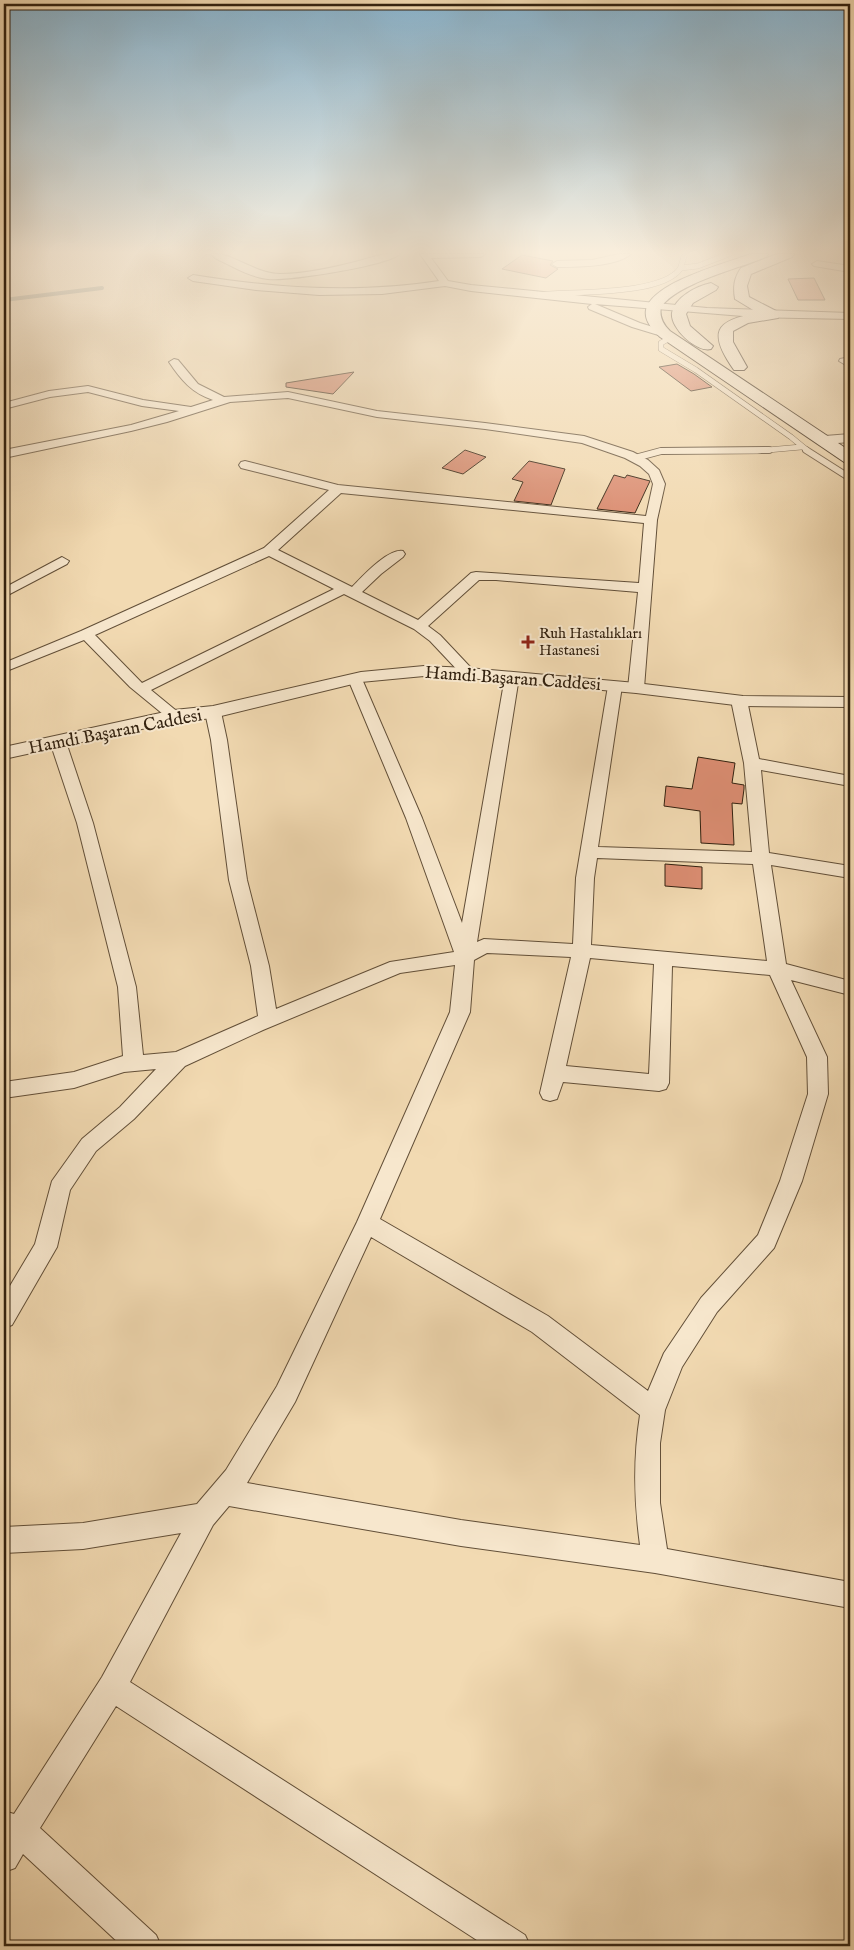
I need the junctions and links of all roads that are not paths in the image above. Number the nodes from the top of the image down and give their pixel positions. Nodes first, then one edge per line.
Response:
1 (661, 345) edge
2 (682, 345) edge
3 (707, 345) edge
4 (728, 345) edge
5 (174, 362) dead end
6 (739, 367) junction
7 (223, 400) junction
8 (4, 406) edge
9 (191, 410) junction
10 (849, 439) edge
11 (825, 440) junction
12 (802, 447) junction
13 (4, 454) edge
14 (635, 458) junction
15 (850, 458) edge
16 (244, 465) dead end
17 (850, 478) edge
18 (338, 490) junction
19 (651, 520) junction
20 (269, 552) junction
21 (398, 554) dead end
22 (62, 561) dead end
23 (644, 588) junction
24 (350, 590) junction
25 (4, 592) edge
26 (419, 626) junction
27 (86, 634) junction
28 (4, 668) edge
29 (468, 672) junction
30 (512, 677) junction
31 (355, 679) junction
32 (615, 686) junction
33 (636, 688) junction
34 (141, 689) junction
35 (740, 700) junction
36 (850, 702) edge
37 (213, 712) junction
38 (174, 716) junction
39 (58, 742) junction
40 (5, 752) edge
41 (752, 763) junction
42 (850, 781) edge
43 (589, 852) junction
44 (761, 858) junction
45 (850, 872) edge
46 (582, 951) junction
47 (465, 957) junction
48 (664, 959) junction
49 (777, 969) junction
50 (850, 988) edge
51 (268, 1020) junction
52 (178, 1060) junction
53 (134, 1064) junction
54 (555, 1073) junction
55 (4, 1090) edge
56 (550, 1093) dead end
57 (367, 1223) junction
58 (4, 1317) edge
59 (654, 1410) junction
60 (224, 1492) junction
61 (204, 1516) junction
62 (4, 1540) edge
63 (655, 1560) junction
64 (850, 1595) edge
65 (112, 1687) junction
66 (12, 1828) edge
67 (4, 1857) edge
68 (145, 1946) edge
69 (514, 1946) edge

1 - 12 lane
2 - 11 main road
3 - 6 main road
4 - 6 main road
5 - 7 street
6 - 10 main road
7 - 9 street
7 - 14 street
8 - 9 street
9 - 13 street
10 - 11 street
11 - 15 main road
12 - 14 lane
12 - 17 lane
14 - 19 street
16 - 18 street
18 - 19 street
18 - 20 street
19 - 23 street
20 - 24 street
20 - 27 street
21 - 24 street
22 - 25 street
23 - 26 street
23 - 33 street
24 - 26 street
24 - 34 street
26 - 29 street
27 - 28 street
27 - 34 street
29 - 30 street, Hamdi Başaran Caddesi
29 - 31 street, Hamdi Başaran Caddesi
30 - 32 street, Hamdi Başaran Caddesi
30 - 47 street
31 - 37 street, Hamdi Başaran Caddesi
31 - 47 street
32 - 33 street, Hamdi Başaran Caddesi
32 - 43 street
33 - 35 street, Hamdi Başaran Caddesi
34 - 38 street
35 - 36 street, Hamdi Başaran Caddesi
35 - 41 street
37 - 38 street, Hamdi Başaran Caddesi
37 - 51 street
38 - 39 street, Hamdi Başaran Caddesi
39 - 40 street, Hamdi Başaran Caddesi
39 - 53 street
41 - 42 street
41 - 44 street
43 - 44 street
43 - 46 street
44 - 45 street
44 - 49 street
46 - 47 street
46 - 48 street
46 - 54 street
47 - 51 street
47 - 57 street
48 - 49 street
48 - 54 street
49 - 50 street
49 - 59 street
51 - 52 street
52 - 53 street
52 - 58 street
53 - 55 street
54 - 56 street
57 - 59 street
57 - 60 street
59 - 63 street
60 - 61 street
60 - 63 street
61 - 62 street
61 - 65 street
63 - 64 street
65 - 66 street
65 - 69 street
66 - 67 street
66 - 68 street

